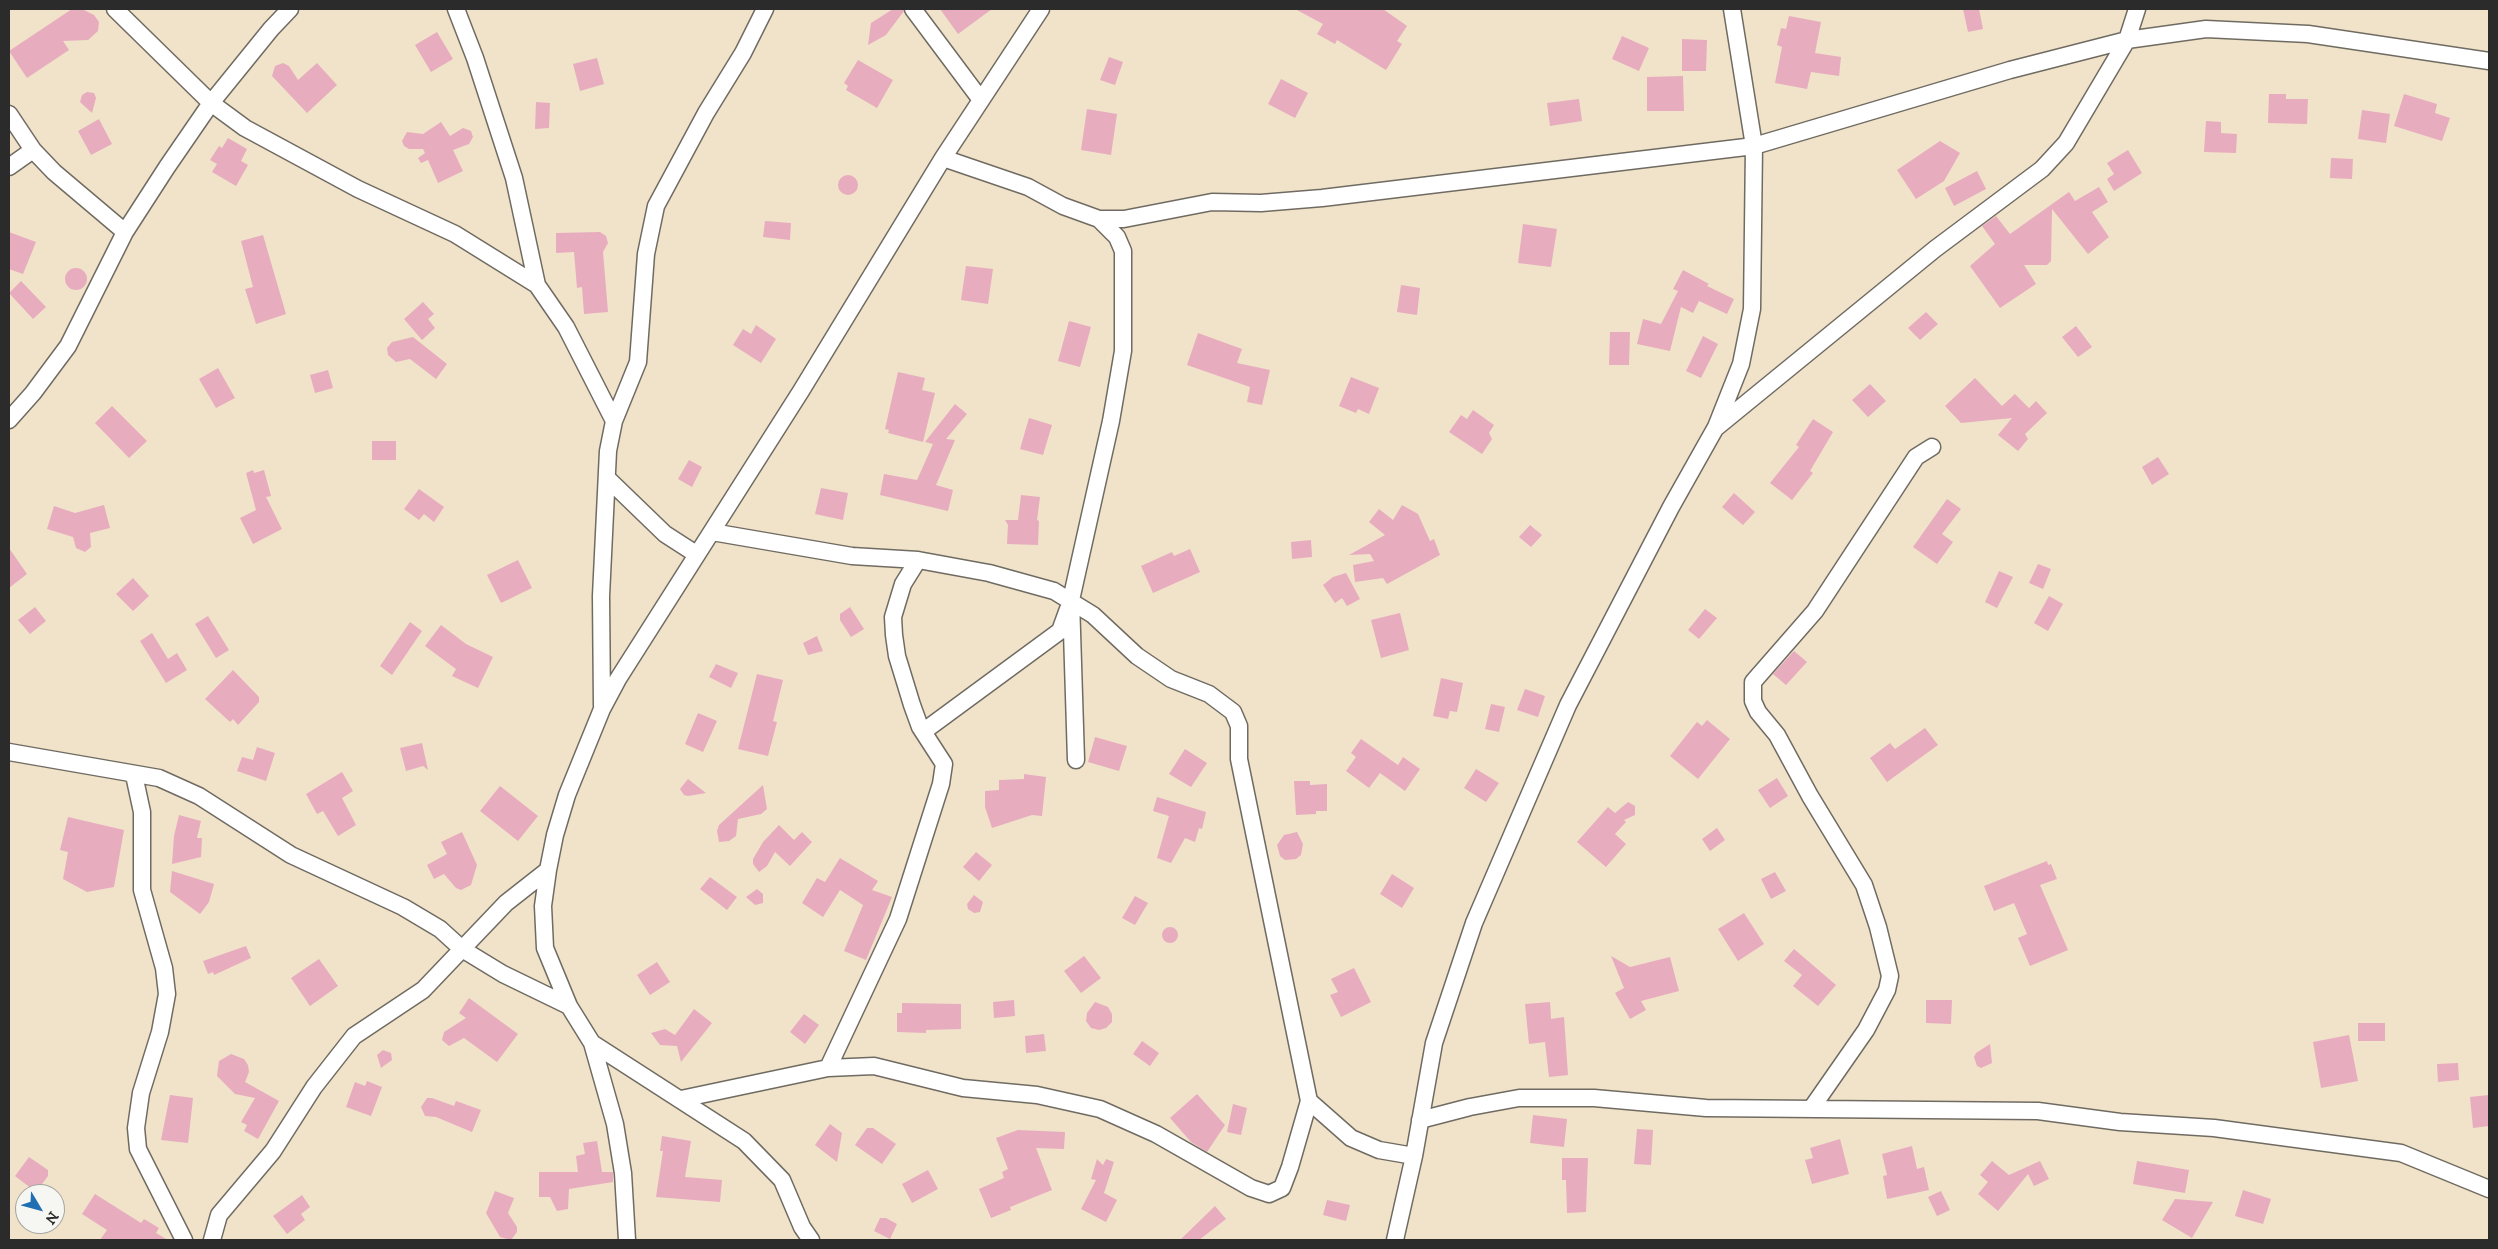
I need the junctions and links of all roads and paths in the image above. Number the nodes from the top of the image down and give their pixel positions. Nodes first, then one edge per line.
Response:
1 (115, 9) edge
2 (290, 9) edge
3 (456, 9) edge
4 (765, 9) edge
5 (914, 9) edge
6 (1040, 9) edge
7 (1732, 9) edge
8 (2138, 9) edge
9 (2127, 40) junction
10 (2489, 61) edge
11 (981, 100) junction
12 (211, 103) junction
13 (9, 114) edge
14 (1754, 146) junction
15 (32, 150) junction
16 (943, 158) junction
17 (9, 167) edge
18 (1100, 219) junction
19 (125, 232) junction
20 (537, 285) junction
21 (9, 420) edge
22 (614, 421) junction
23 (1716, 427) junction
24 (1932, 447) dead end
25 (607, 478) junction
26 (712, 532) junction
27 (696, 554) junction
28 (918, 560) junction
29 (1071, 600) junction
30 (602, 709) junction
31 (924, 731) junction
32 (9, 752) edge
33 (1076, 760) dead end
34 (134, 775) junction
35 (548, 870) junction
36 (462, 949) junction
37 (570, 1006) junction
38 (592, 1043) junction
39 (828, 1068) junction
40 (681, 1099) junction
41 (1308, 1101) junction
42 (1811, 1109) junction
43 (1420, 1120) junction
44 (1414, 1156) junction
45 (2489, 1189) edge
46 (184, 1240) edge
47 (212, 1240) edge
48 (627, 1240) edge
49 (811, 1240) edge
50 (1395, 1240) edge

1 - 12 street
2 - 12 street
3 - 20 street
4 - 22 street
5 - 11 street
6 - 11 street
7 - 14 street
8 - 9 street
9 - 10 street
9 - 14 street
9 - 23 street
11 - 16 street
12 - 19 street
12 - 20 street
13 - 15 street
14 - 18 street
14 - 23 street
15 - 17 street
15 - 19 street
16 - 18 street
16 - 26 street
18 - 29 street
19 - 21 street
20 - 22 street
22 - 25 street
23 - 43 street
24 - 42 street
25 - 27 street
25 - 30 street
26 - 27 street
26 - 28 street
27 - 30 street
28 - 29 street
28 - 31 street
29 - 31 street
29 - 33 street
29 - 41 street
30 - 35 street
31 - 39 street
32 - 34 street
34 - 36 street
34 - 46 street
35 - 36 street
35 - 37 street
36 - 37 street
36 - 47 street
37 - 38 street
38 - 40 street
38 - 48 street
39 - 40 street
39 - 41 street
40 - 49 street
41 - 44 street
42 - 43 street
42 - 45 street
43 - 44 street
44 - 50 street

